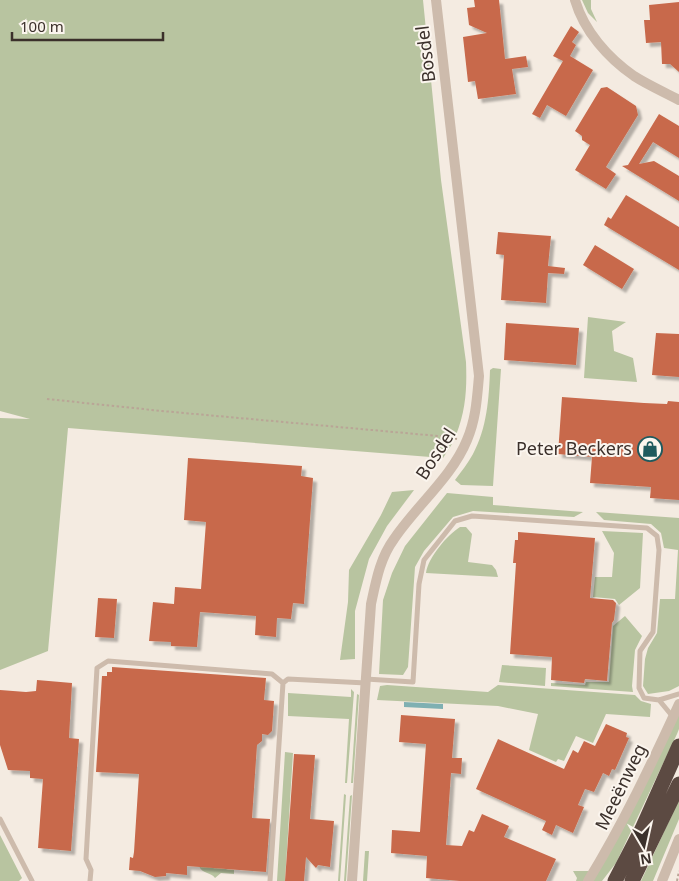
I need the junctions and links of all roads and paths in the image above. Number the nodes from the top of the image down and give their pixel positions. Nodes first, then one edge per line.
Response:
1 (436, 0) edge
2 (575, 0) edge
3 (679, 100) edge
4 (48, 399) dead end
5 (457, 440) dead end
6 (366, 681) junction
7 (283, 683) junction
8 (679, 694) edge
9 (660, 700) junction
10 (679, 704) edge
11 (673, 718) junction
12 (679, 746) edge
13 (679, 784) edge
14 (0, 819) edge
15 (679, 839) edge
16 (679, 870) edge
17 (32, 881) edge
18 (90, 881) edge
19 (270, 881) edge
20 (352, 881) edge
21 (588, 881) edge
22 (615, 881) edge
23 (632, 881) edge
24 (662, 881) edge
25 (677, 881) edge

1 - 6 street, Bosdel
2 - 3 street
4 - 5 path
6 - 7 lane
6 - 9 lane
6 - 20 street, Bosdel
7 - 18 lane
7 - 19 lane
8 - 9 lane
9 - 11 lane
10 - 11 street, Meeënweg
11 - 21 street, Meeënweg
12 - 22 highway
13 - 23 highway
14 - 17 lane
15 - 24 street
16 - 25 path

